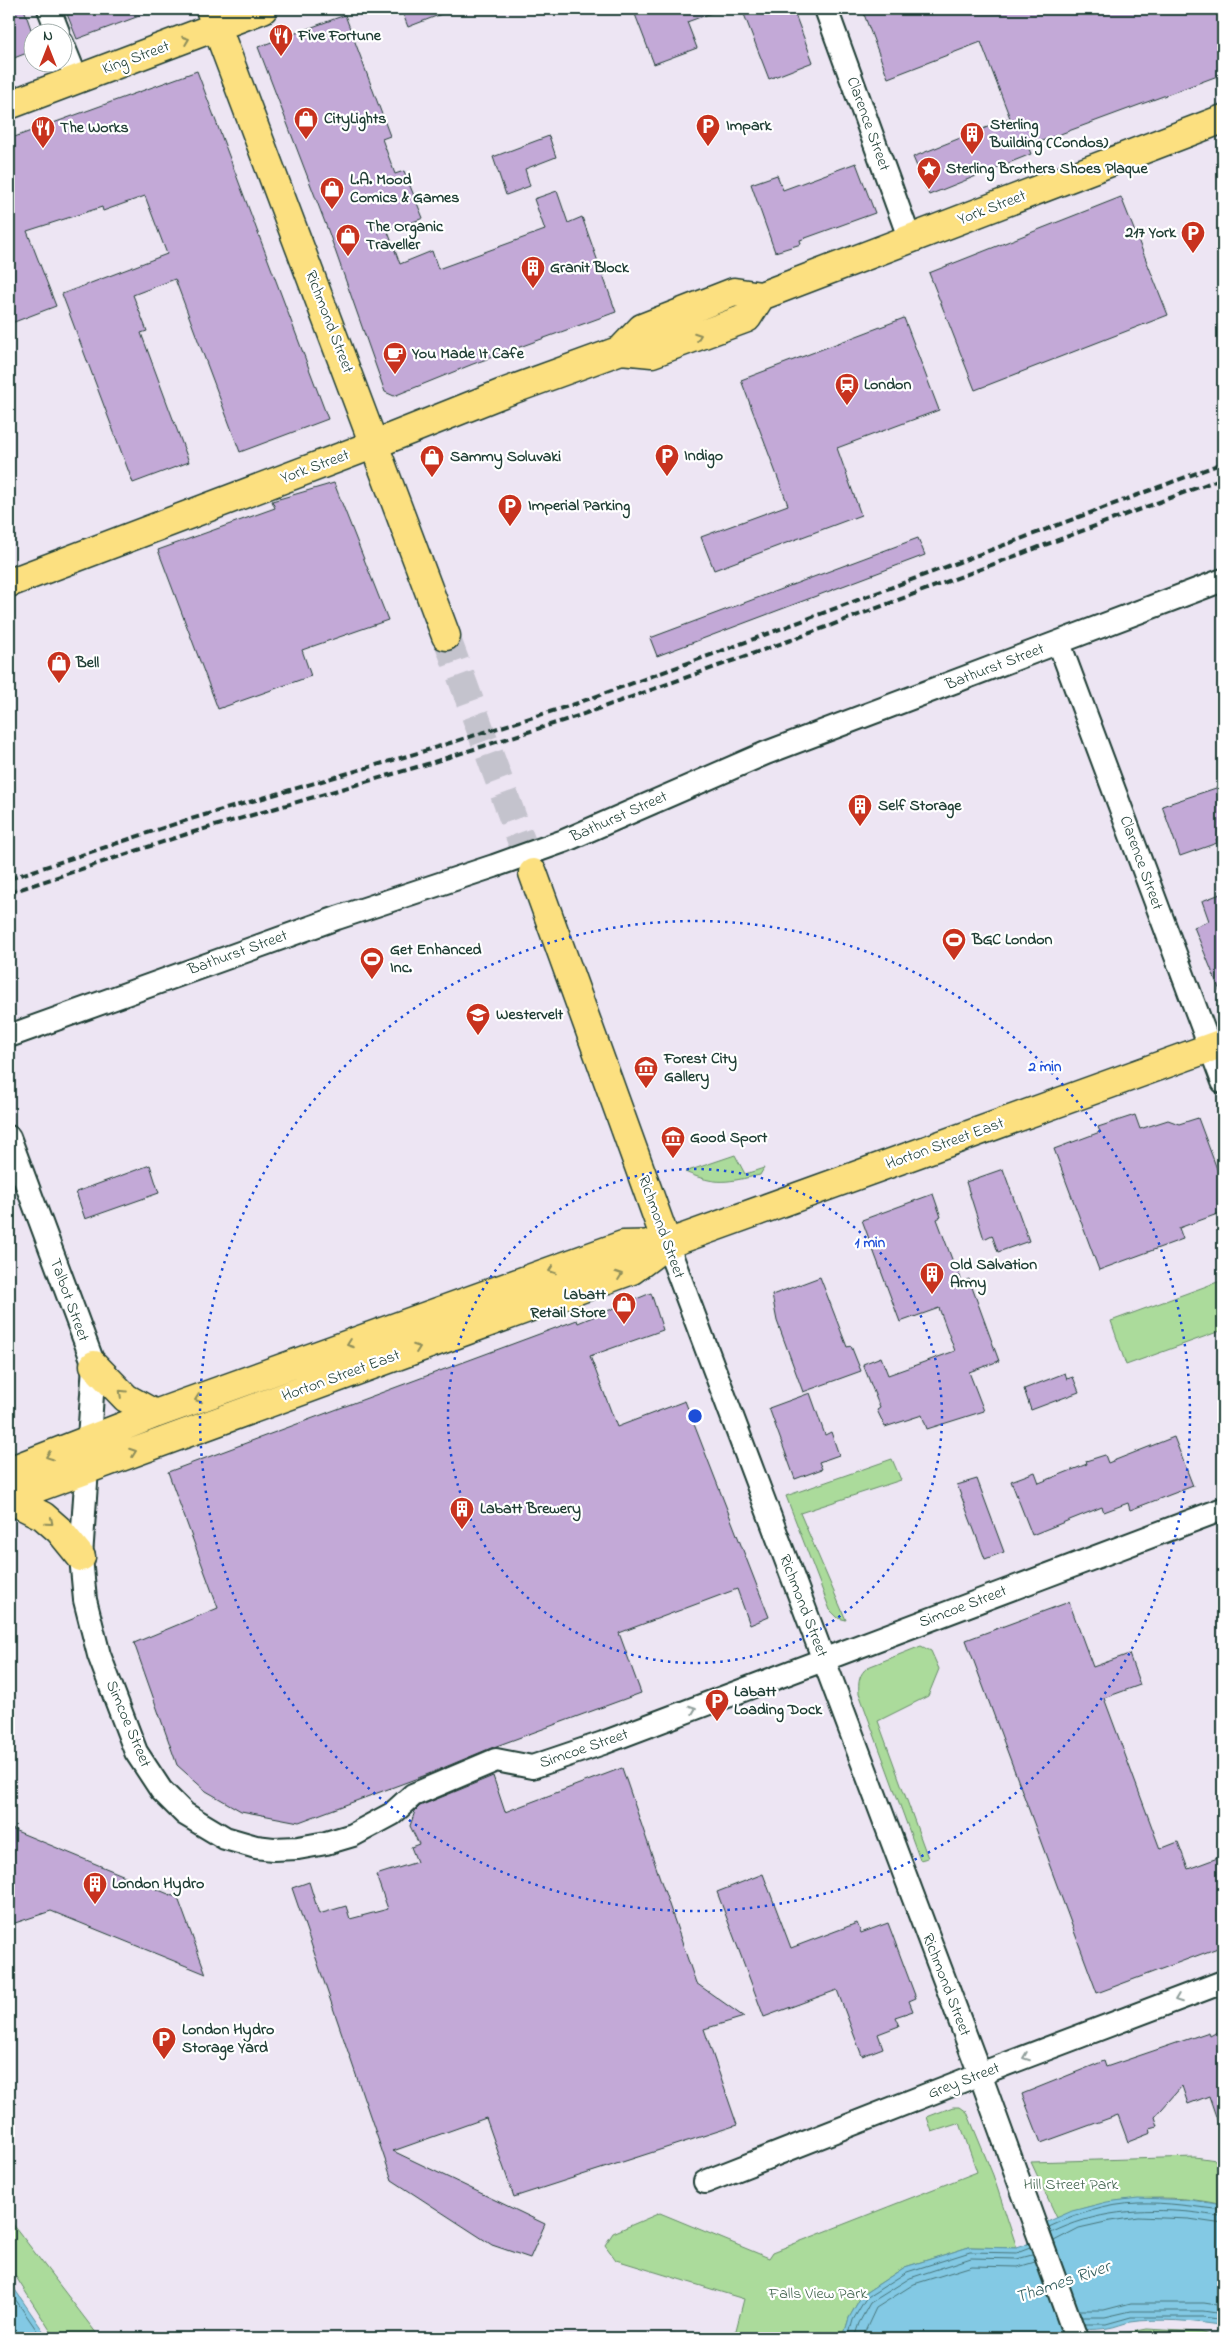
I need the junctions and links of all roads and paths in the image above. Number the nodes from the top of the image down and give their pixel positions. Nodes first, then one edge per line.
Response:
1 (49, 9) edge
2 (263, 9) edge
3 (826, 9) edge
4 (214, 18) edge
5 (54, 22) edge
6 (72, 68) edge
7 (77, 80) junction
8 (9, 105) edge
9 (1223, 119) edge
10 (910, 240) junction
11 (375, 444) junction
12 (1223, 580) edge
13 (9, 583) edge
14 (446, 636) tunnel mouth
15 (1059, 643) junction
16 (533, 873) tunnel mouth
17 (9, 1036) edge
18 (1217, 1046) edge
19 (1223, 1082) edge
20 (9, 1137) edge
21 (667, 1244) junction
22 (94, 1365) junction
23 (155, 1414) junction
24 (89, 1440) junction
25 (88, 1469) junction
26 (9, 1471) edge
27 (9, 1499) edge
28 (1223, 1509) edge
29 (81, 1557) junction
30 (823, 1659) junction
31 (1223, 1982) edge
32 (980, 2074) junction
33 (705, 2182) dead end
34 (1076, 2338) edge

1 - 5 street
2 - 4 main road, King Street
3 - 10 street, Clarence Street
7 -> 4 main road, King Street
4 - 11 main road, Richmond Street
6 - 7 street
7 - 8 main road, King Street
9 - 10 main road, York Street
10 - 11 main road, York Street
11 - 13 main road, York Street
11 - 14 main road, Richmond Street
12 - 15 street, Bathurst Street
15 - 17 street, Bathurst Street
15 - 18 street, Clarence Street
16 - 21 main road, Richmond Street
18 - 19 street, Clarence Street
18 - 21 main road, Horton Street East
20 - 22 street, Talbot Street
21 -> 23 main road, Horton Street East
25 -> 21 main road, Horton Street East
21 - 30 street, Richmond Street
23 -> 22 main road
22 - 24 street, Talbot Street
23 - 24 main road, Horton Street East
24 - 25 street, Talbot Street
24 -> 26 main road, Horton Street East
25 - 27 main road, Horton Street East
25 - 29 street, Simcoe Street
27 -> 29 main road
28 - 30 street, Simcoe Street
29 -> 30 street, Simcoe Street
30 - 32 street, Richmond Street
31 -> 32 street, Grey Street
32 - 33 street, Grey Street
32 - 34 street, Richmond Street

